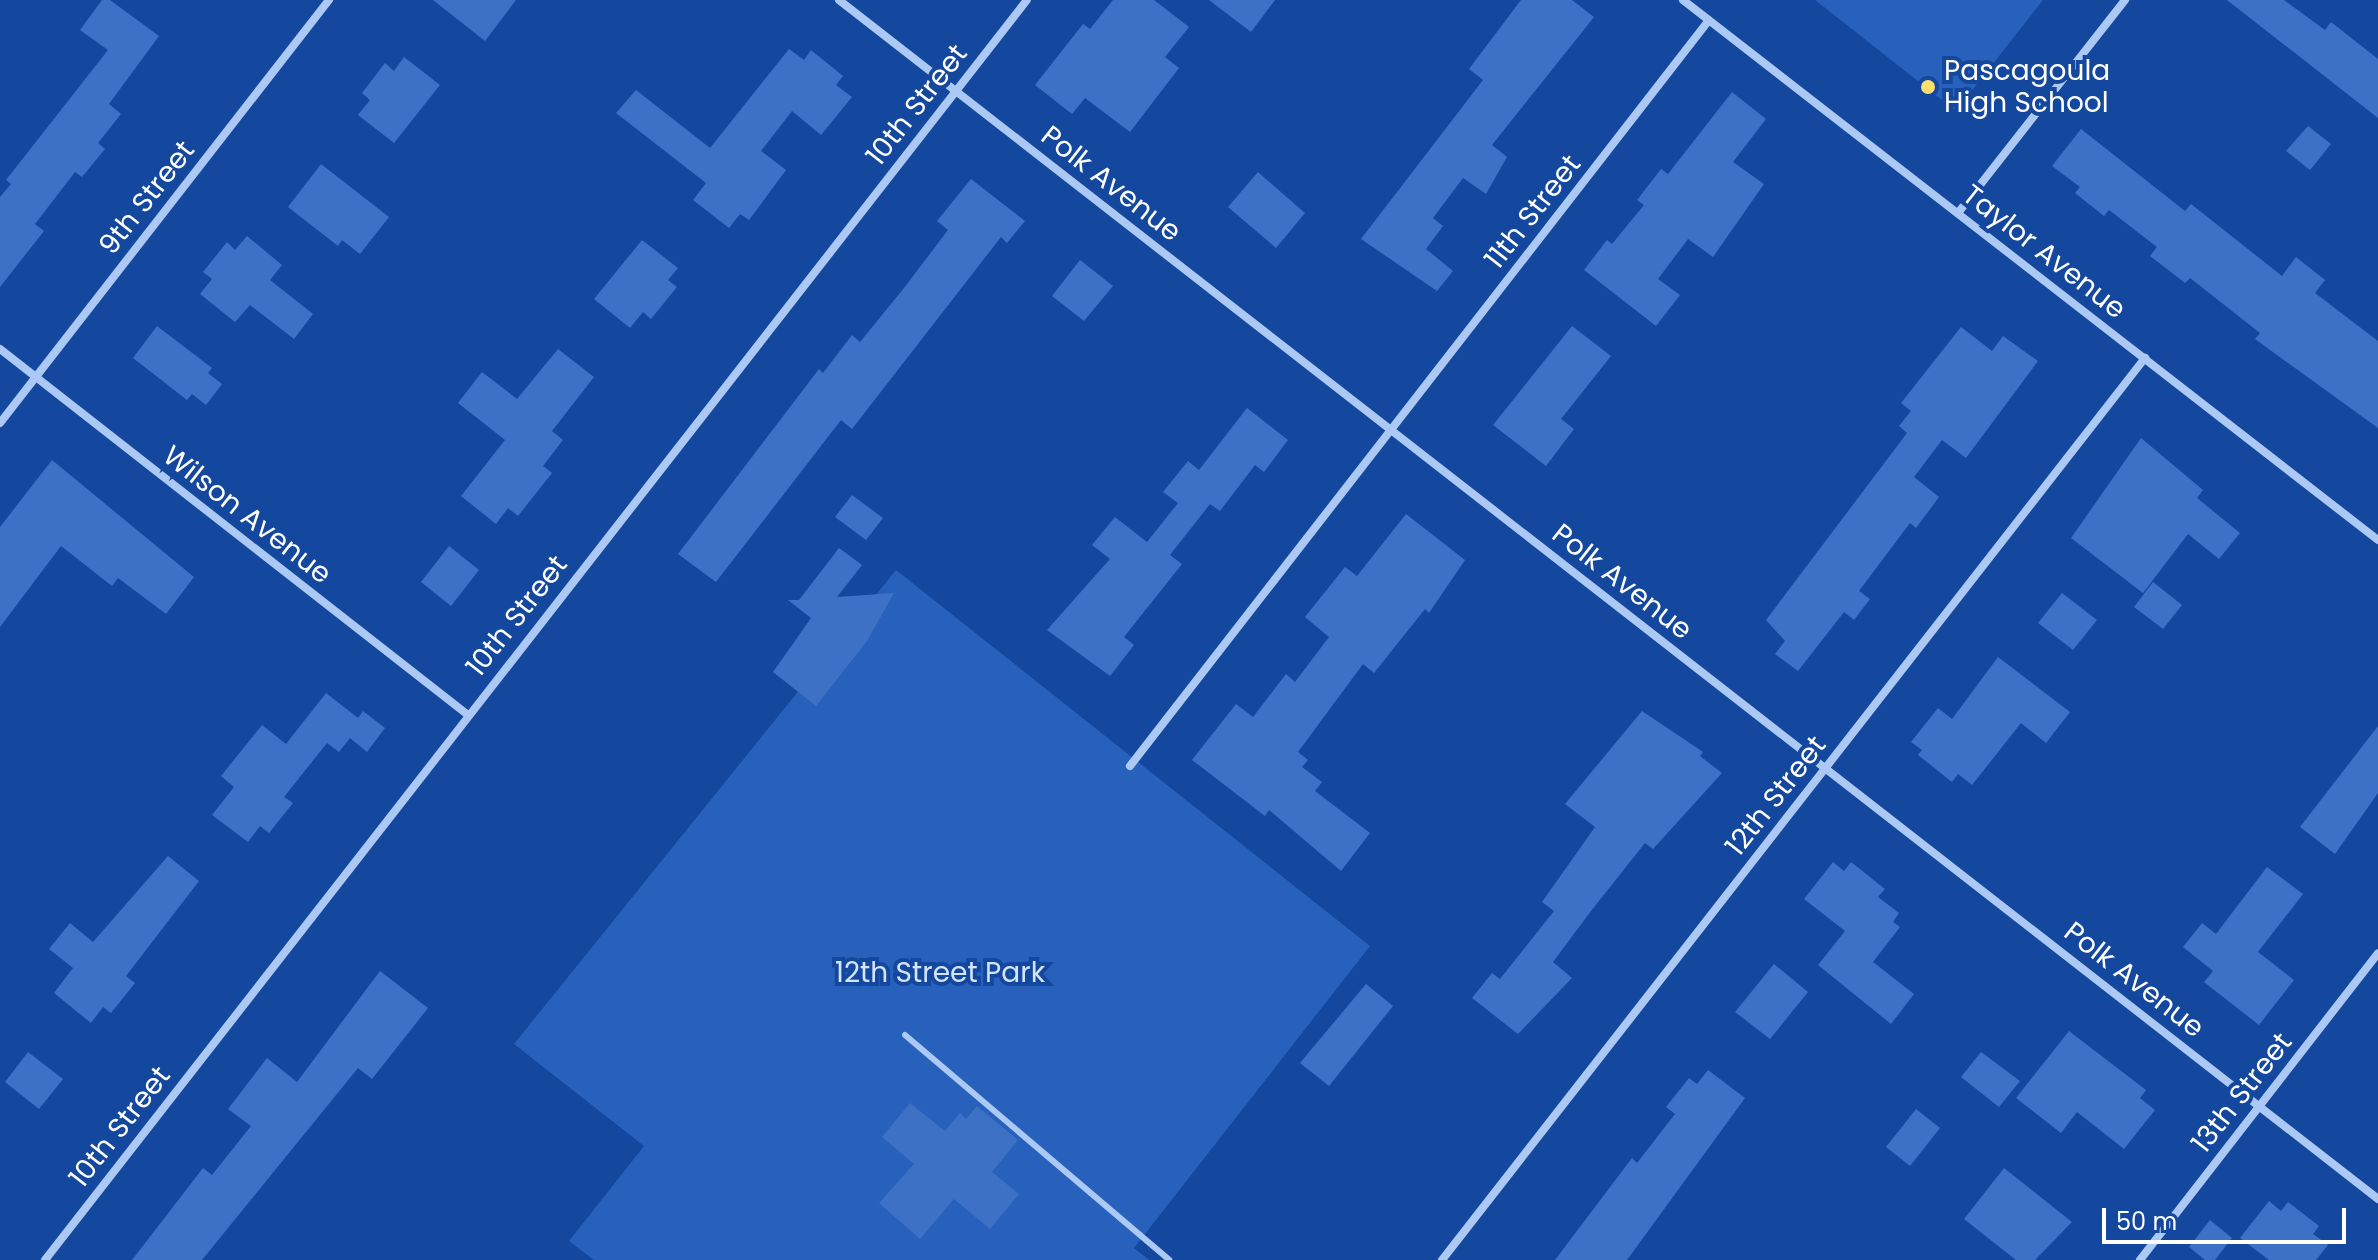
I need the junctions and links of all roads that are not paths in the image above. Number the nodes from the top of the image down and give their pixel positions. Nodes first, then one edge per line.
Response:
1 (329, 0) edge
2 (839, 0) edge
3 (1027, 0) edge
4 (1683, 0) edge
5 (2125, 0) edge
6 (1709, 20) junction
7 (956, 91) junction
8 (1958, 213) junction
9 (0, 349) edge
10 (2145, 358) junction
11 (36, 377) junction
12 (0, 423) edge
13 (1390, 429) junction
14 (2378, 540) edge
15 (468, 715) junction
16 (1130, 766) dead end
17 (1826, 768) junction
18 (2378, 953) edge
19 (905, 1035) dead end
20 (2259, 1106) junction
21 (2378, 1199) edge
22 (45, 1260) edge
23 (1169, 1260) edge
24 (1442, 1260) edge
25 (2140, 1260) edge

1 - 11 street, 9th Street
2 - 7 street, Polk Avenue
3 - 7 street, 10th Street
4 - 6 street, Taylor Avenue
5 - 8 street
6 - 8 street, Taylor Avenue
6 - 13 street, 11th Street
7 - 13 street, Polk Avenue
7 - 15 street, 10th Street
8 - 10 street, Taylor Avenue
9 - 11 street, Wilson Avenue
10 - 14 street, Taylor Avenue
10 - 17 street, 12th Street
11 - 12 street, 9th Street
11 - 15 street, Wilson Avenue
13 - 16 street, 11th Street
13 - 17 street, Polk Avenue
15 - 22 street, 10th Street
17 - 20 street, Polk Avenue
17 - 24 street, 12th Street
18 - 20 street, 13th Street
19 - 23 lane
20 - 21 street, Polk Avenue
20 - 25 street, 13th Street

